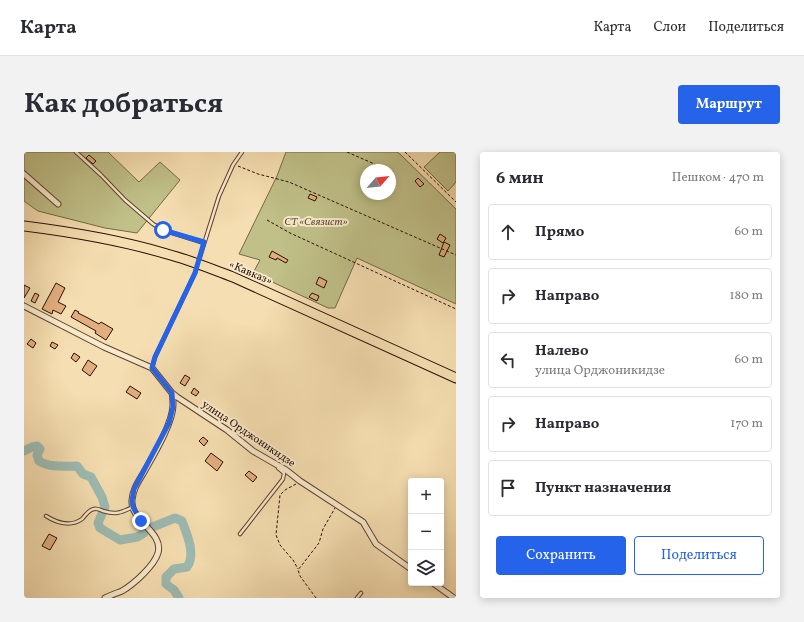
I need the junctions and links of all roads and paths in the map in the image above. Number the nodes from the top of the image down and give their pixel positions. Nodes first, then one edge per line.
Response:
1 (76, 152) edge
2 (242, 152) edge
3 (347, 152) edge
4 (405, 152) edge
5 (374, 164) edge
6 (233, 165) junction
7 (24, 174) edge
8 (456, 202) edge
9 (58, 204) dead end
10 (267, 220) dead end
11 (24, 226) edge
12 (204, 242) junction
13 (456, 255) edge
14 (198, 264) junction
15 (24, 306) edge
16 (456, 309) edge
17 (152, 368) junction
18 (456, 378) edge
19 (172, 393) junction
20 (274, 463) junction
21 (300, 481) junction
22 (336, 505) junction
23 (133, 507) junction
24 (46, 516) dead end
25 (240, 534) dead end
26 (408, 567) edge
27 (298, 570) junction
28 (437, 586) edge
29 (361, 593) dead end
30 (105, 598) edge
31 (316, 598) edge
32 (357, 598) edge
33 (454, 598) edge

1 - 12 lane
2 - 6 lane
3 - 5 path
4 - 8 path
6 - 12 lane
6 - 13 path
7 - 9 street
10 - 16 path
11 - 14 highway, «Кавказ»
12 - 14 lane
14 - 17 lane
14 - 18 highway, «Кавказ»
15 - 17 street, улица Орджоникидзе
17 - 19 street, улица Орджоникидзе
19 - 20 street, улица Орджоникидзе
19 - 23 street
20 - 21 street, улица Орджоникидзе
20 - 25 lane
21 - 22 street, улица Орджоникидзе
21 - 27 path
22 - 26 street, улица Орджоникидзе
22 - 27 path
23 - 24 lane
23 - 30 street
27 - 31 path
28 - 33 street
29 - 32 lane

